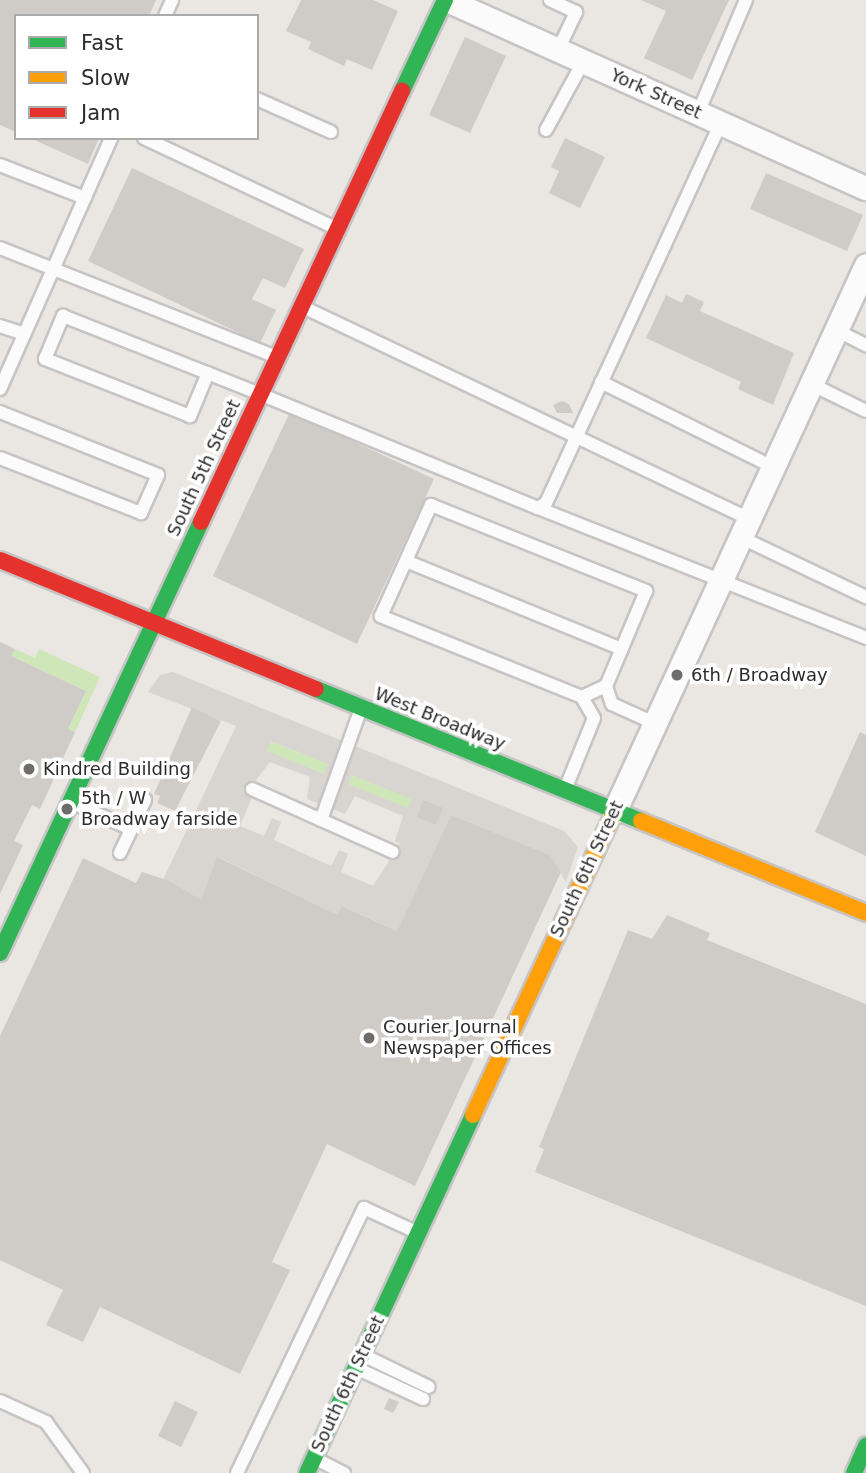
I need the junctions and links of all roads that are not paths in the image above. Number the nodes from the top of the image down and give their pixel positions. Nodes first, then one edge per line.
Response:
1 (446, 0) edge
2 (550, 0) edge
3 (746, 0) edge
4 (558, 50) junction
5 (583, 62) junction
6 (259, 100) edge
7 (698, 113) junction
8 (721, 123) junction
9 (546, 130) dead end
10 (331, 132) dead end
11 (110, 140) edge
12 (148, 140) edge
13 (0, 165) edge
14 (866, 187) edge
15 (85, 198) junction
16 (338, 229) junction
17 (0, 248) edge
18 (866, 265) edge
19 (53, 269) junction
20 (301, 306) junction
21 (0, 326) edge
22 (836, 330) junction
23 (24, 334) junction
24 (866, 345) edge
25 (278, 357) junction
26 (208, 373) junction
27 (601, 383) junction
28 (811, 384) junction
29 (0, 389) edge
30 (260, 394) junction
31 (866, 411) edge
32 (0, 412) edge
33 (575, 440) junction
34 (0, 458) edge
35 (773, 467) junction
36 (538, 508) junction
37 (745, 528) junction
38 (0, 560) edge
39 (406, 561) junction
40 (720, 580) junction
41 (866, 597) edge
42 (153, 623) junction
43 (866, 638) edge
44 (622, 649) junction
45 (606, 686) junction
46 (582, 697) junction
47 (612, 704) junction
48 (362, 708) junction
49 (594, 718) junction
50 (654, 723) junction
51 (252, 789) dead end
52 (564, 791) junction
53 (145, 800) dead end
54 (69, 801) junction
55 (614, 813) junction
56 (321, 820) junction
57 (131, 829) junction
58 (393, 852) dead end
59 (120, 853) dead end
60 (866, 913) edge
61 (0, 953) edge
62 (418, 1234) junction
63 (359, 1361) junction
64 (426, 1393) dead end
65 (0, 1401) edge
66 (866, 1446) edge
67 (310, 1466) edge
68 (83, 1473) edge
69 (237, 1473) edge
70 (345, 1473) edge
71 (853, 1473) edge

1 - 4 street, York Street
1 - 16 street, South 5th Street
2 - 4 lane
3 - 7 lane
4 - 5 street, York Street
5 - 7 street, York Street
5 - 9 lane
6 - 10 lane
7 - 8 street, York Street
8 - 14 street, York Street
8 - 27 lane
11 - 15 lane
12 - 16 lane
13 - 15 lane
15 - 19 lane
16 - 20 street, South 5th Street
17 - 19 lane
18 - 22 street, South 6th Street
19 - 23 lane
19 - 25 lane
20 - 25 street, South 5th Street
20 - 33 lane
21 - 23 lane
22 - 24 lane
22 - 28 street, South 6th Street
23 - 29 lane
25 - 30 street, South 5th Street
26 - 26 lane
26 - 30 lane
27 - 33 lane
27 - 35 lane
28 - 31 lane
28 - 35 street, South 6th Street
30 - 36 lane
30 - 42 street, South 5th Street
32 - 34 lane
33 - 36 lane
33 - 37 lane
35 - 37 street, South 6th Street
36 - 40 lane
37 - 40 street, South 6th Street
37 - 41 lane
38 - 42 street, West Broadway
39 - 44 lane
39 - 44 lane
39 - 46 lane
40 - 43 lane
40 - 50 street, South 6th Street
42 - 48 street, West Broadway
42 - 54 street, South 5th Street
44 - 45 lane
45 - 46 lane
45 - 47 lane
46 - 49 lane
47 - 49 lane
47 - 50 lane
48 - 52 street, West Broadway
48 - 56 lane
49 - 52 lane
50 - 55 street, South 6th Street
51 - 56 lane
52 - 55 street, West Broadway
53 - 57 lane
54 - 57 lane
54 - 61 street, South 5th Street
55 - 60 street, West Broadway
55 - 62 street, South 6th Street
56 - 58 lane
57 - 59 lane
62 - 63 street, South 6th Street
62 - 69 lane
63 - 64 lane
63 - 67 street, South 6th Street
65 - 68 lane
66 - 71 street
67 - 70 lane

